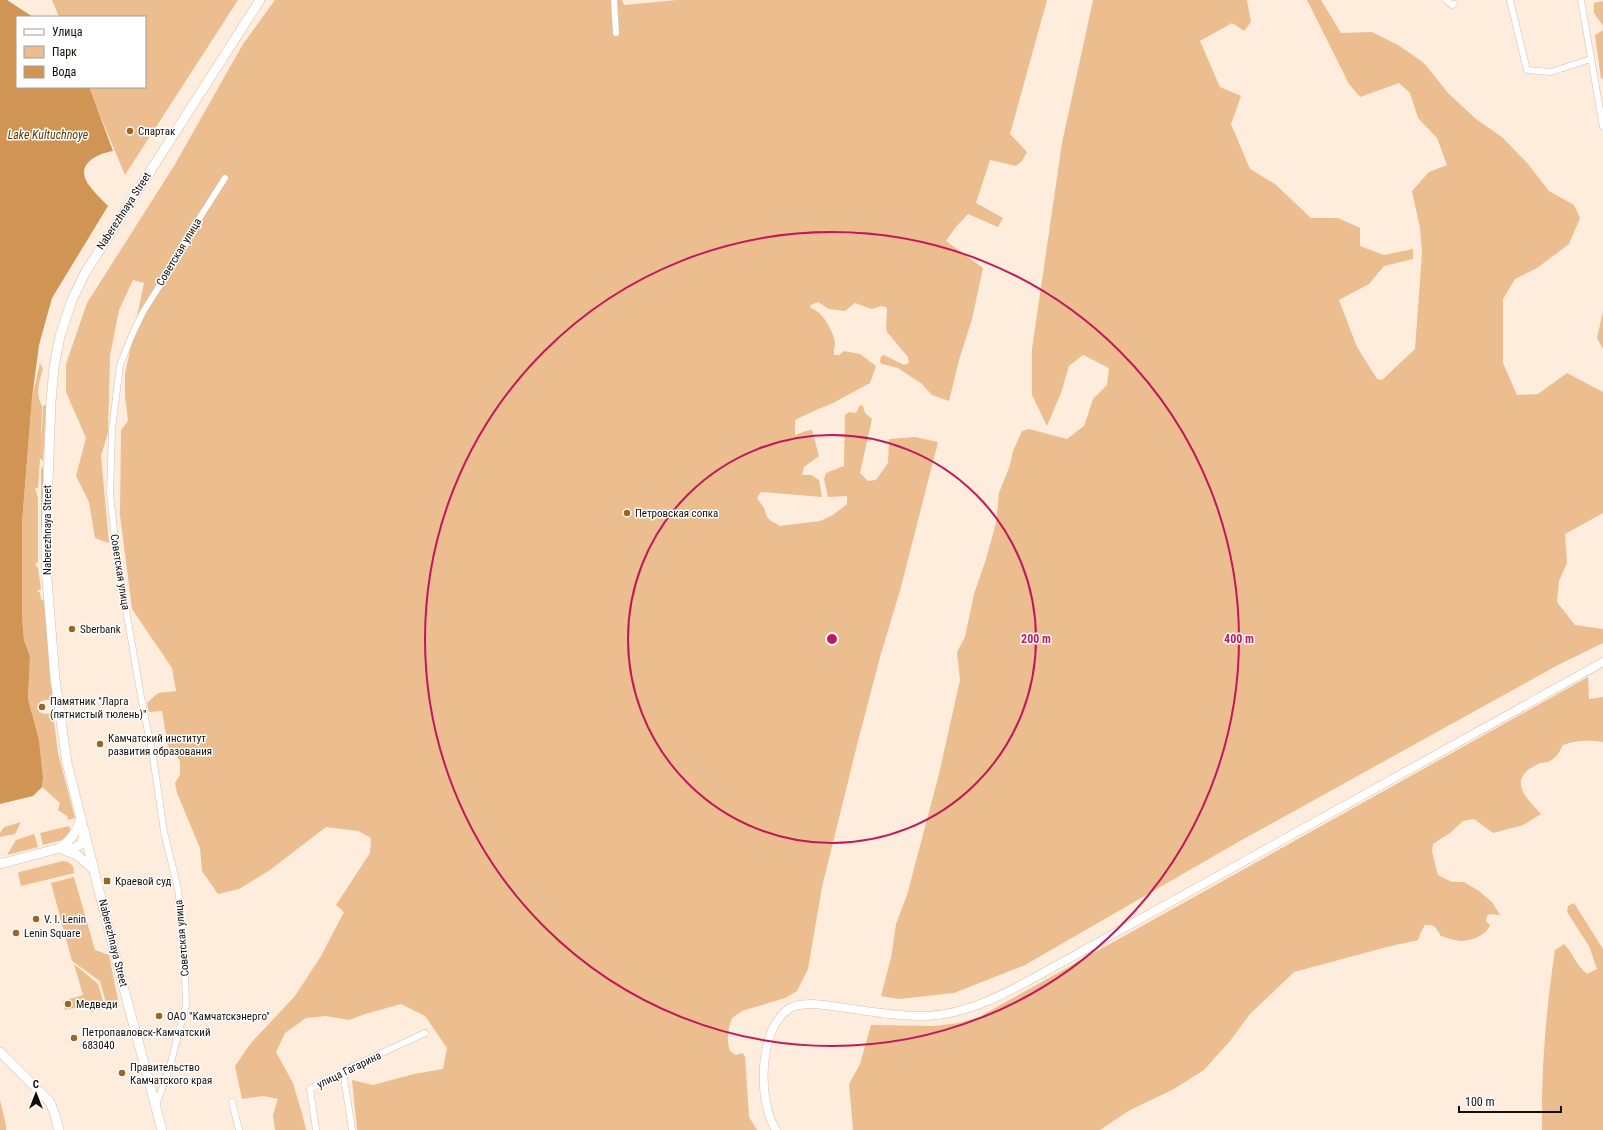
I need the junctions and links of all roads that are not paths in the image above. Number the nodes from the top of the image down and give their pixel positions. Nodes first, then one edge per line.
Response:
1 (260, 0) edge
2 (614, 0) edge
3 (1446, 0) edge
4 (1510, 0) edge
5 (1581, 0) edge
6 (1454, 4) dead end
7 (616, 33) dead end
8 (1590, 59) junction
9 (1603, 127) edge
10 (226, 178) dead end
11 (1603, 662) edge
12 (81, 817) junction
13 (84, 831) junction
14 (60, 848) junction
15 (0, 864) edge
16 (94, 870) junction
17 (425, 1033) dead end
18 (0, 1052) edge
19 (343, 1071) junction
20 (232, 1102) dead end
21 (156, 1105) junction
22 (59, 1130) edge
23 (162, 1130) edge
24 (239, 1130) edge
25 (316, 1130) edge
26 (352, 1130) edge
27 (776, 1130) edge

1 - 12 main road, Naberezhnaya Street
2 - 7 street
3 - 6 street
4 - 8 street
5 - 8 street
8 - 9 street
10 - 21 street, Советская улица
11 - 27 street
12 - 13 main road, Naberezhnaya Street
12 - 14 main road
13 - 14 main road
13 - 16 main road, Naberezhnaya Street
14 - 15 main road
14 - 16 main road
16 - 21 main road, Naberezhnaya Street
17 - 19 street, улица Гагарина
18 - 22 main road
19 - 25 street, улица Гагарина
19 - 26 street
20 - 24 street
21 - 23 main road, Naberezhnaya Street

